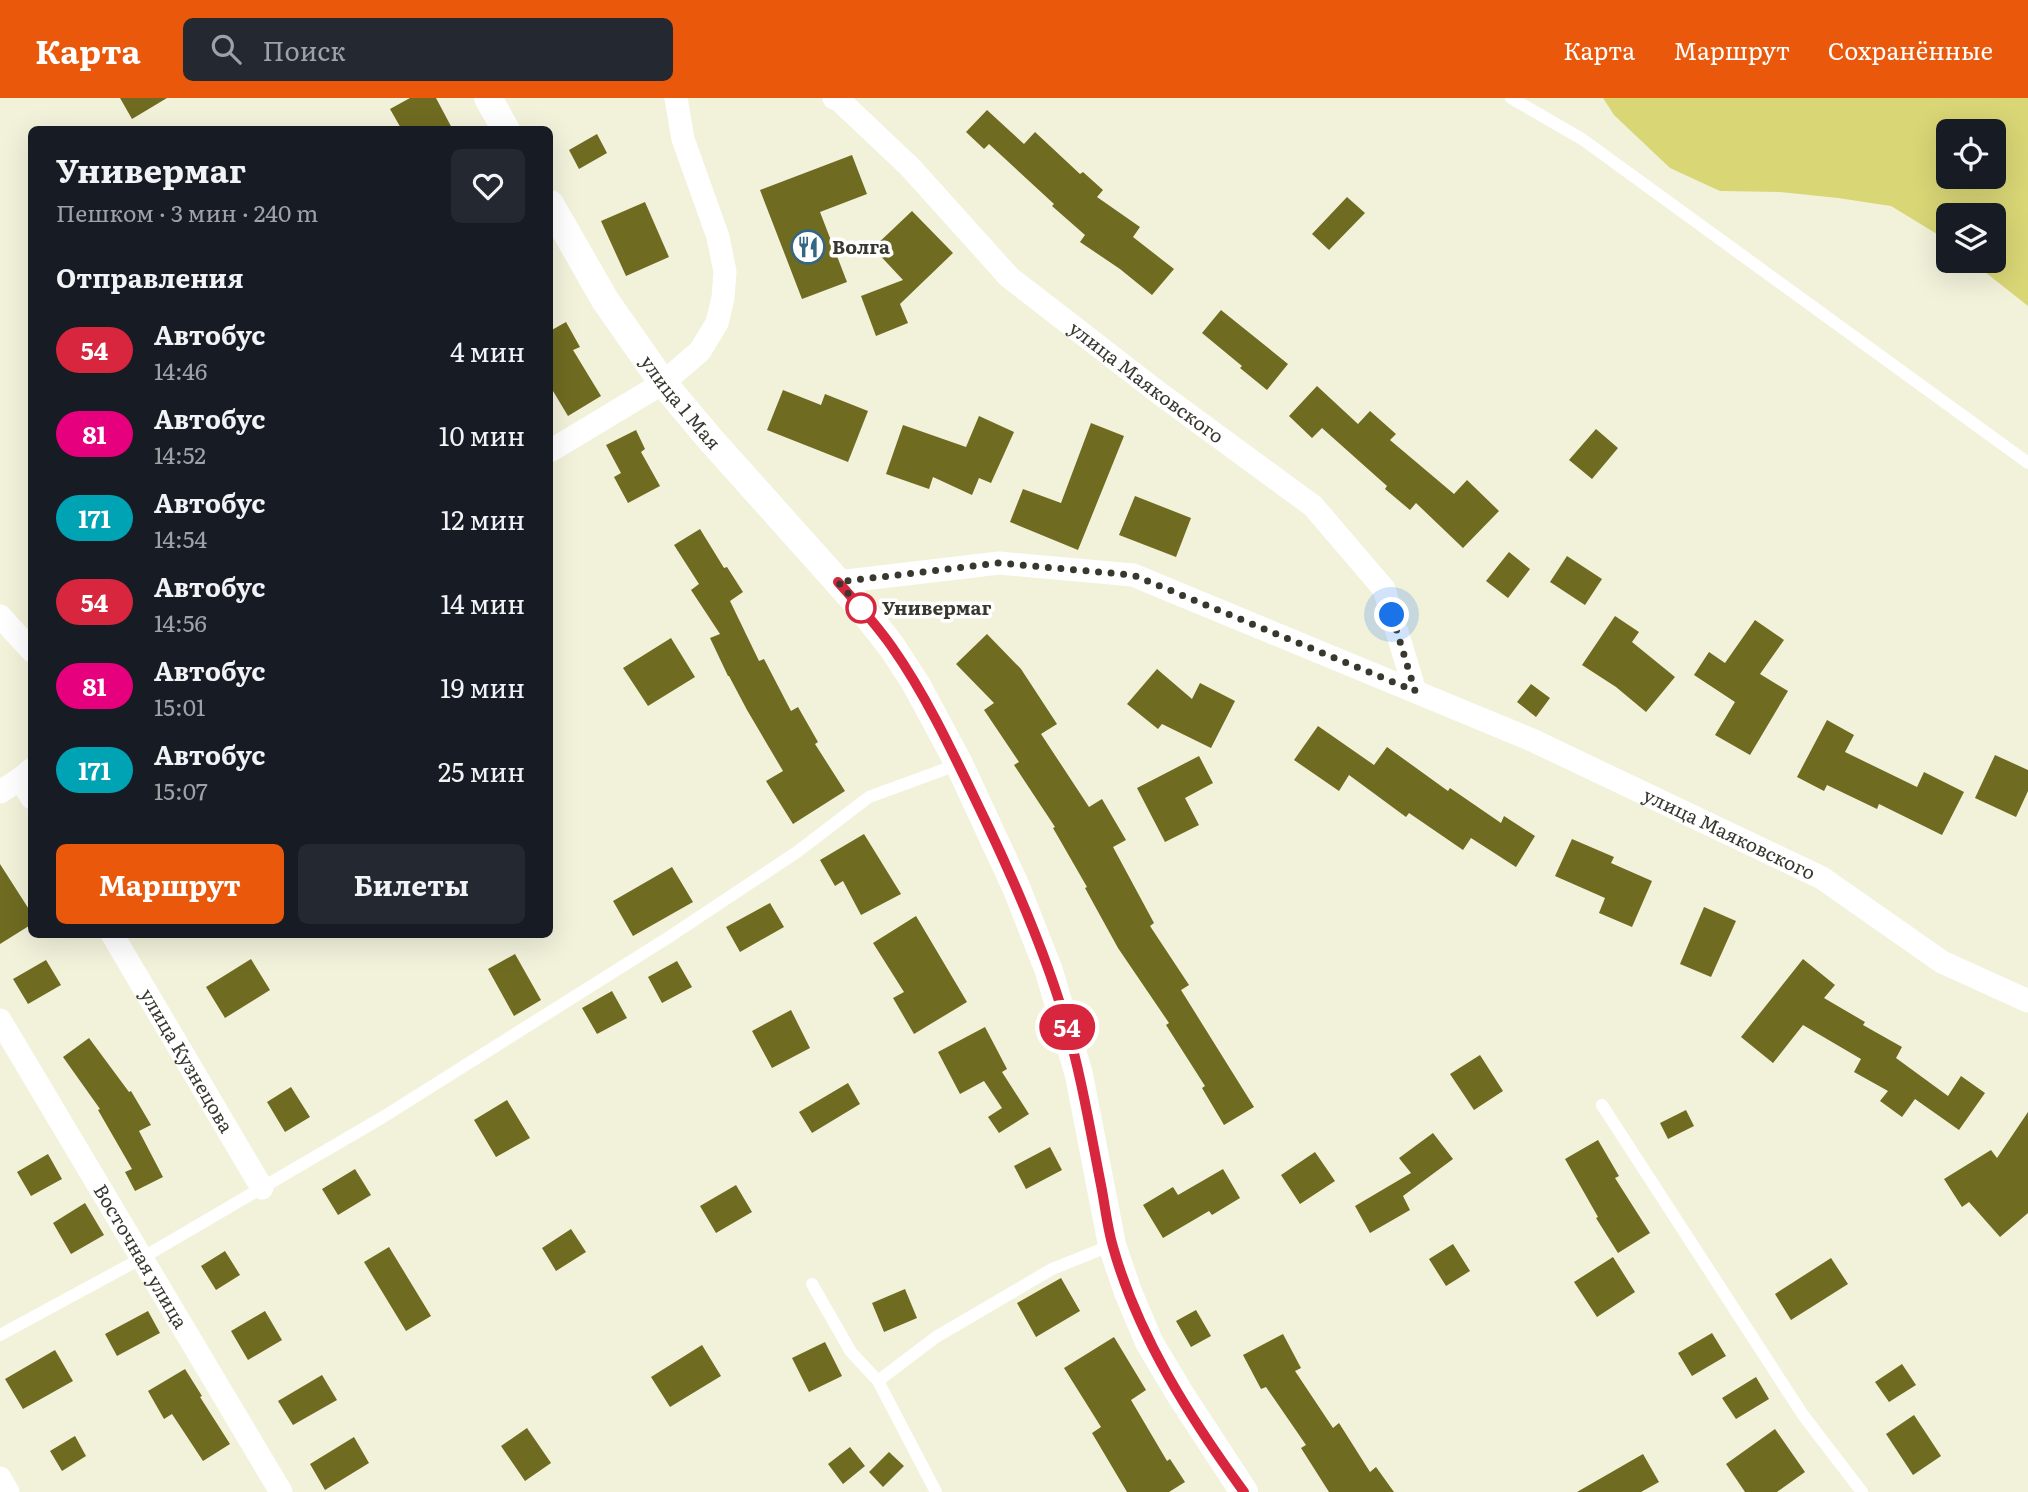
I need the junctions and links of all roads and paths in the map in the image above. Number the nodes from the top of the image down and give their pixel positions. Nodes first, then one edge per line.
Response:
1 (488, 98) edge
2 (676, 98) edge
3 (834, 98) edge
4 (1511, 98) edge
5 (504, 126) edge
6 (553, 209) edge
7 (663, 383) junction
8 (553, 449) edge
9 (2028, 463) edge
10 (838, 582) junction
11 (0, 616) edge
12 (28, 647) edge
13 (1415, 691) junction
14 (959, 764) junction
15 (28, 782) edge
16 (0, 792) edge
17 (114, 938) edge
18 (2028, 1001) edge
19 (0, 1020) edge
20 (1602, 1105) dead end
21 (262, 1188) junction
22 (1112, 1245) junction
23 (142, 1258) junction
24 (811, 1284) dead end
25 (0, 1335) edge
26 (878, 1381) junction
27 (0, 1478) edge
28 (8, 1492) edge
29 (281, 1492) edge
30 (936, 1492) edge
31 (1244, 1492) edge
32 (1863, 1492) edge

1 - 5 street
2 - 7 street
3 - 13 street, улица Маяковского
4 - 9 lane
6 - 7 street, улица 1 Мая
7 - 8 street
7 - 10 street, улица 1 Мая
10 - 13 street, улица Маяковского
10 - 14 street, улица 1 Мая
11 - 12 street
13 - 18 street, улица Маяковского
14 - 21 lane
14 - 22 street, улица 1 Мая
15 - 16 street
17 - 21 street, улица Кузнецова
19 - 23 street, Восточная улица
20 - 32 lane
21 - 23 lane
22 - 26 lane
22 - 31 street, улица 1 Мая
23 - 25 lane
23 - 29 street, Восточная улица
24 - 26 lane
26 - 30 lane
27 - 28 street

